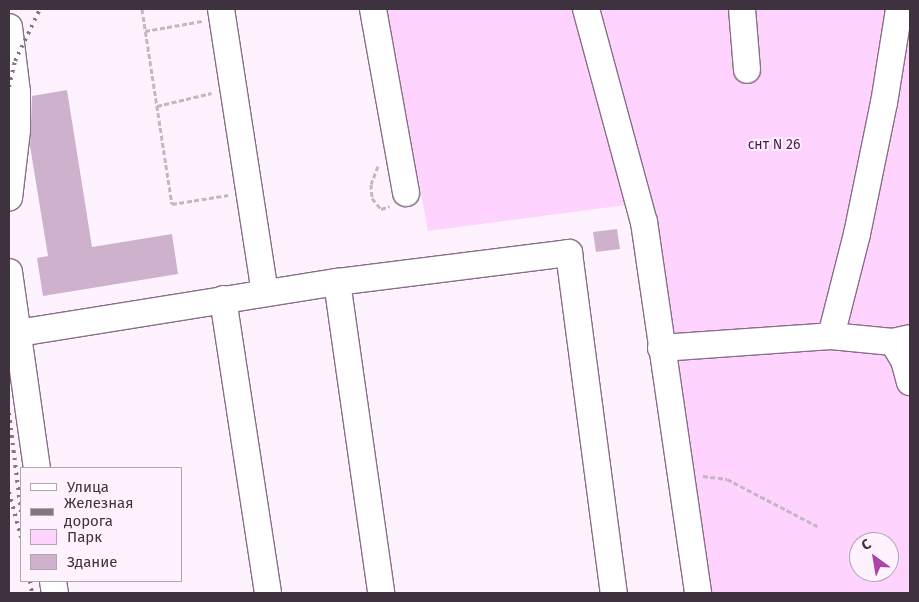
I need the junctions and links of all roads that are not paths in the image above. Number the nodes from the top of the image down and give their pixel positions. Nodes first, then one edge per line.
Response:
1 (373, 9) edge
2 (586, 9) edge
3 (742, 9) edge
4 (898, 9) edge
5 (222, 13) edge
6 (9, 27) edge
7 (747, 70) dead end
8 (406, 194) dead end
9 (9, 198) edge
10 (9, 272) edge
11 (337, 282) junction
12 (265, 292) junction
13 (223, 299) junction
14 (18, 333) junction
15 (831, 336) junction
16 (902, 340) edge
17 (661, 348) junction
18 (910, 382) edge
19 (37, 467) edge
20 (268, 593) edge
21 (381, 593) edge
22 (614, 593) edge
23 (698, 593) edge

1 - 8 lane
2 - 17 lane
3 - 7 lane
4 - 15 lane
5 - 12 lane
6 - 9 lane
10 - 14 lane
11 - 12 lane
11 - 21 lane
11 - 22 lane
12 - 13 lane
13 - 14 lane
13 - 20 lane
14 - 19 lane
15 - 16 lane
15 - 17 lane
16 - 18 lane
17 - 23 lane

